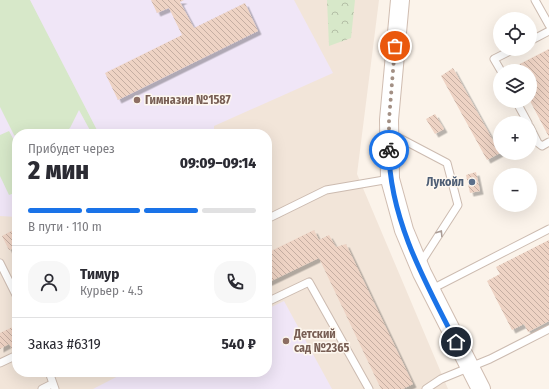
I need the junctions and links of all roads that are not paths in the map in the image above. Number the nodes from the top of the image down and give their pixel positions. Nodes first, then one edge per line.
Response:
1 (400, 0) edge
2 (535, 0) edge
3 (549, 26) edge
4 (549, 31) edge
5 (537, 37) edge
6 (500, 56) edge
7 (497, 64) edge
8 (389, 132) junction
9 (537, 140) edge
10 (549, 142) edge
11 (390, 179) junction
12 (272, 217) edge
13 (549, 229) edge
14 (0, 263) edge
15 (419, 266) junction
16 (12, 287) edge
17 (430, 290) junction
18 (272, 300) edge
19 (549, 329) edge
20 (12, 357) edge
21 (0, 363) edge
22 (469, 367) junction
23 (54, 386) edge
24 (42, 389) edge
25 (369, 389) edge
26 (426, 389) edge
27 (481, 389) edge

1 - 8 street
2 - 3 lane
4 - 5 lane
6 - 7 lane
8 - 11 street
15 -> 8 lane
9 - 10 lane
11 - 12 lane
11 - 15 street
13 - 17 lane
14 - 16 lane
15 - 17 street
17 - 22 street
18 - 25 lane
19 - 22 lane
20 - 21 lane
22 - 26 lane
22 - 27 street
23 - 24 lane

